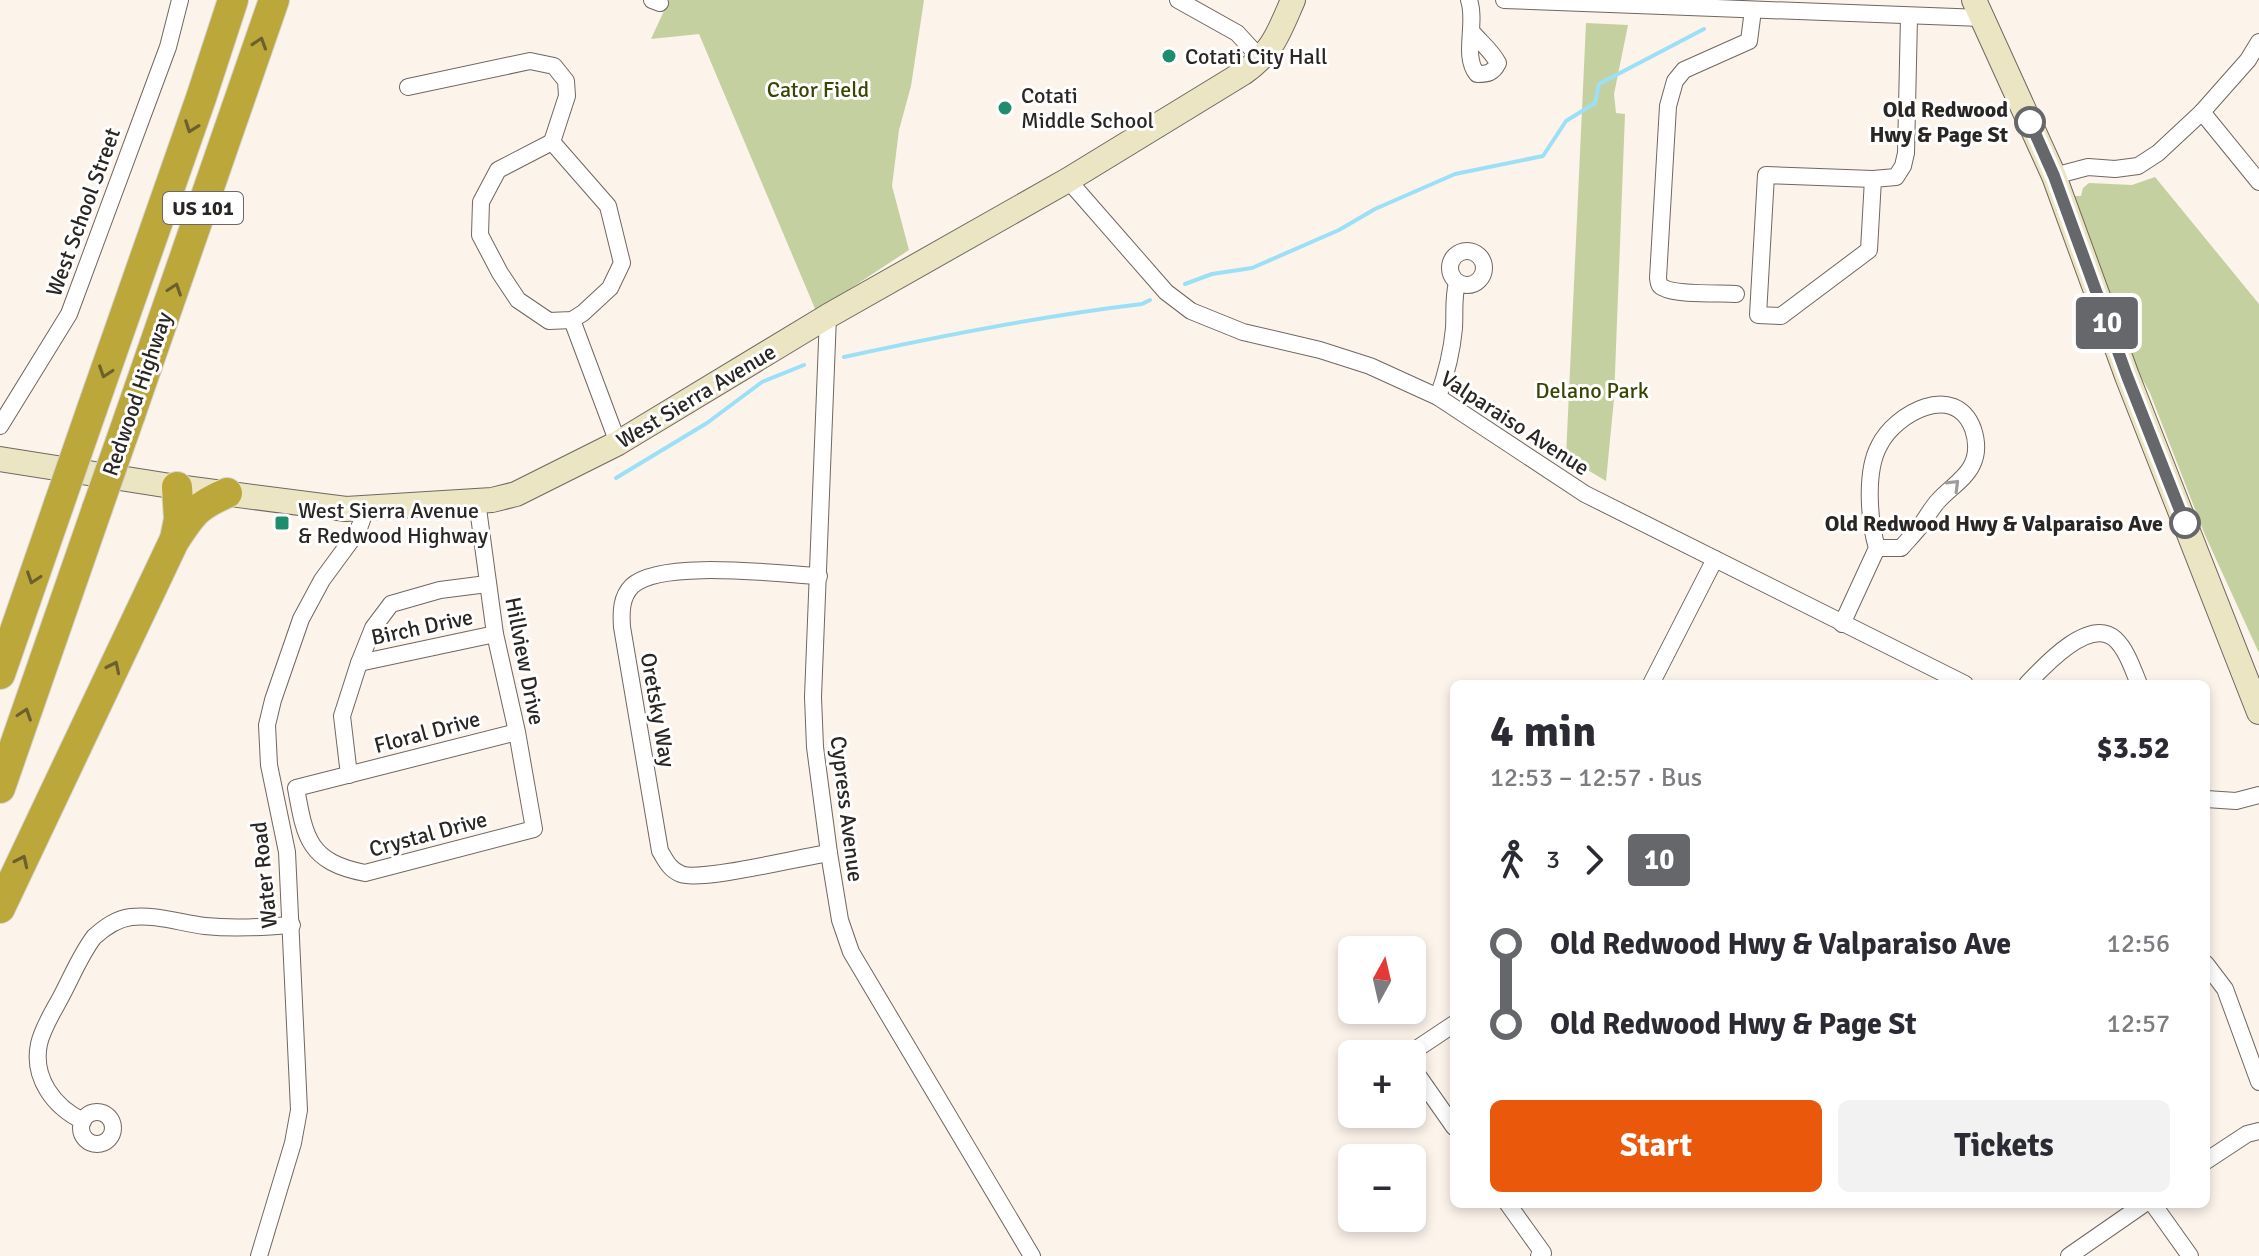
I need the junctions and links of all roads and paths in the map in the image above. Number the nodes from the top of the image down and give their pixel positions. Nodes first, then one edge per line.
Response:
1 (180, 0) edge
2 (233, 0) edge
3 (274, 0) edge
4 (1178, 0) edge
5 (1293, 0) edge
6 (1469, 0) edge
7 (1504, 0) edge
8 (1613, 1) edge
9 (1978, 9) edge
10 (1753, 10) junction
11 (1909, 17) junction
12 (1472, 32) dead end
13 (2259, 42) edge
14 (1262, 60) junction
15 (408, 87) dead end
16 (2202, 112) junction
17 (552, 142) junction
18 (2054, 176) junction
19 (1873, 179) junction
20 (1068, 180) junction
21 (2259, 182) edge
22 (1457, 283) dead end
23 (1736, 294) dead end
24 (828, 316) junction
25 (572, 320) junction
26 (1438, 397) junction
27 (0, 426) edge
28 (618, 443) junction
29 (0, 459) edge
30 (177, 487) junction
31 (227, 493) junction
32 (477, 501) junction
33 (362, 509) junction
34 (174, 541) junction
35 (1877, 548) junction
36 (1715, 559) junction
37 (819, 576) junction
38 (487, 584) junction
39 (1842, 624) junction
40 (495, 634) junction
41 (359, 663) junction
42 (0, 674) edge
43 (1653, 680) edge
44 (1957, 680) edge
45 (2031, 680) edge
46 (2137, 680) edge
47 (2259, 712) edge
48 (517, 732) junction
49 (349, 775) junction
50 (0, 788) edge
51 (2259, 795) edge
52 (2210, 799) edge
53 (534, 829) joint
54 (829, 853) junction
55 (0, 908) edge
56 (292, 925) junction
57 (2210, 969) edge
58 (1450, 1027) edge
59 (1426, 1043) edge
60 (2259, 1082) edge
61 (1426, 1087) edge
62 (83, 1121) dead end
63 (1450, 1121) edge
64 (2259, 1131) edge
65 (2210, 1158) edge
66 (1511, 1208) edge
67 (2138, 1208) edge
68 (2156, 1208) edge
69 (259, 1256) edge
70 (1032, 1256) edge
71 (1539, 1256) edge
72 (2069, 1256) edge
73 (2190, 1256) edge

1 - 27 street, West School Street
2 -> 42 highway, Redwood Highway / US 101, bridge
50 -> 3 highway, Redwood Highway / US 101, bridge
4 - 14 street
5 - 14 main road, West Sierra Avenue
6 - 12 street
7 - 8 street
8 - 10 street
9 - 11 street
9 - 18 main road
10 - 11 street
10 - 23 street
11 - 19 street
13 - 16 street
14 - 20 main road, West Sierra Avenue
15 - 17 street
16 - 18 street
16 - 21 street
17 - 25 street
17 - 25 street
18 - 47 main road
19 - 19 street
20 - 24 main road, West Sierra Avenue
20 - 26 street, Valparaiso Avenue
22 - 26 street
24 - 28 main road, West Sierra Avenue
24 - 37 street, Cypress Avenue
25 - 28 street
26 - 36 street, Valparaiso Avenue
28 - 32 main road, West Sierra Avenue
29 - 30 main road, West Sierra Avenue
30 - 31 main road, West Sierra Avenue
30 - 34 highway
31 - 33 main road, West Sierra Avenue
31 - 34 highway
32 - 33 main road, West Sierra Avenue
32 - 38 street, Hillview Drive
33 - 56 street, Water Road
55 -> 34 highway
35 -> 35 street
35 - 39 street
36 - 39 street, Valparaiso Avenue
36 - 43 street
37 - 54 street, Cypress Avenue
37 - 54 street, Oretsky Way
38 - 40 street, Hillview Drive
38 - 41 street
39 - 44 street, Valparaiso Avenue
40 - 41 street, Birch Drive
40 - 48 street, Hillview Drive
41 - 49 street
45 - 46 street
48 - 49 street, Floral Drive
48 - 53 street, Hillview Drive
49 - 53 street, Crystal Drive
51 - 52 street
54 - 70 street, Cypress Avenue
56 - 62 street
56 - 69 street, Water Road
57 - 60 street
58 - 59 street
61 - 63 street
64 - 65 street
66 - 71 street
67 - 72 street
68 - 73 street

